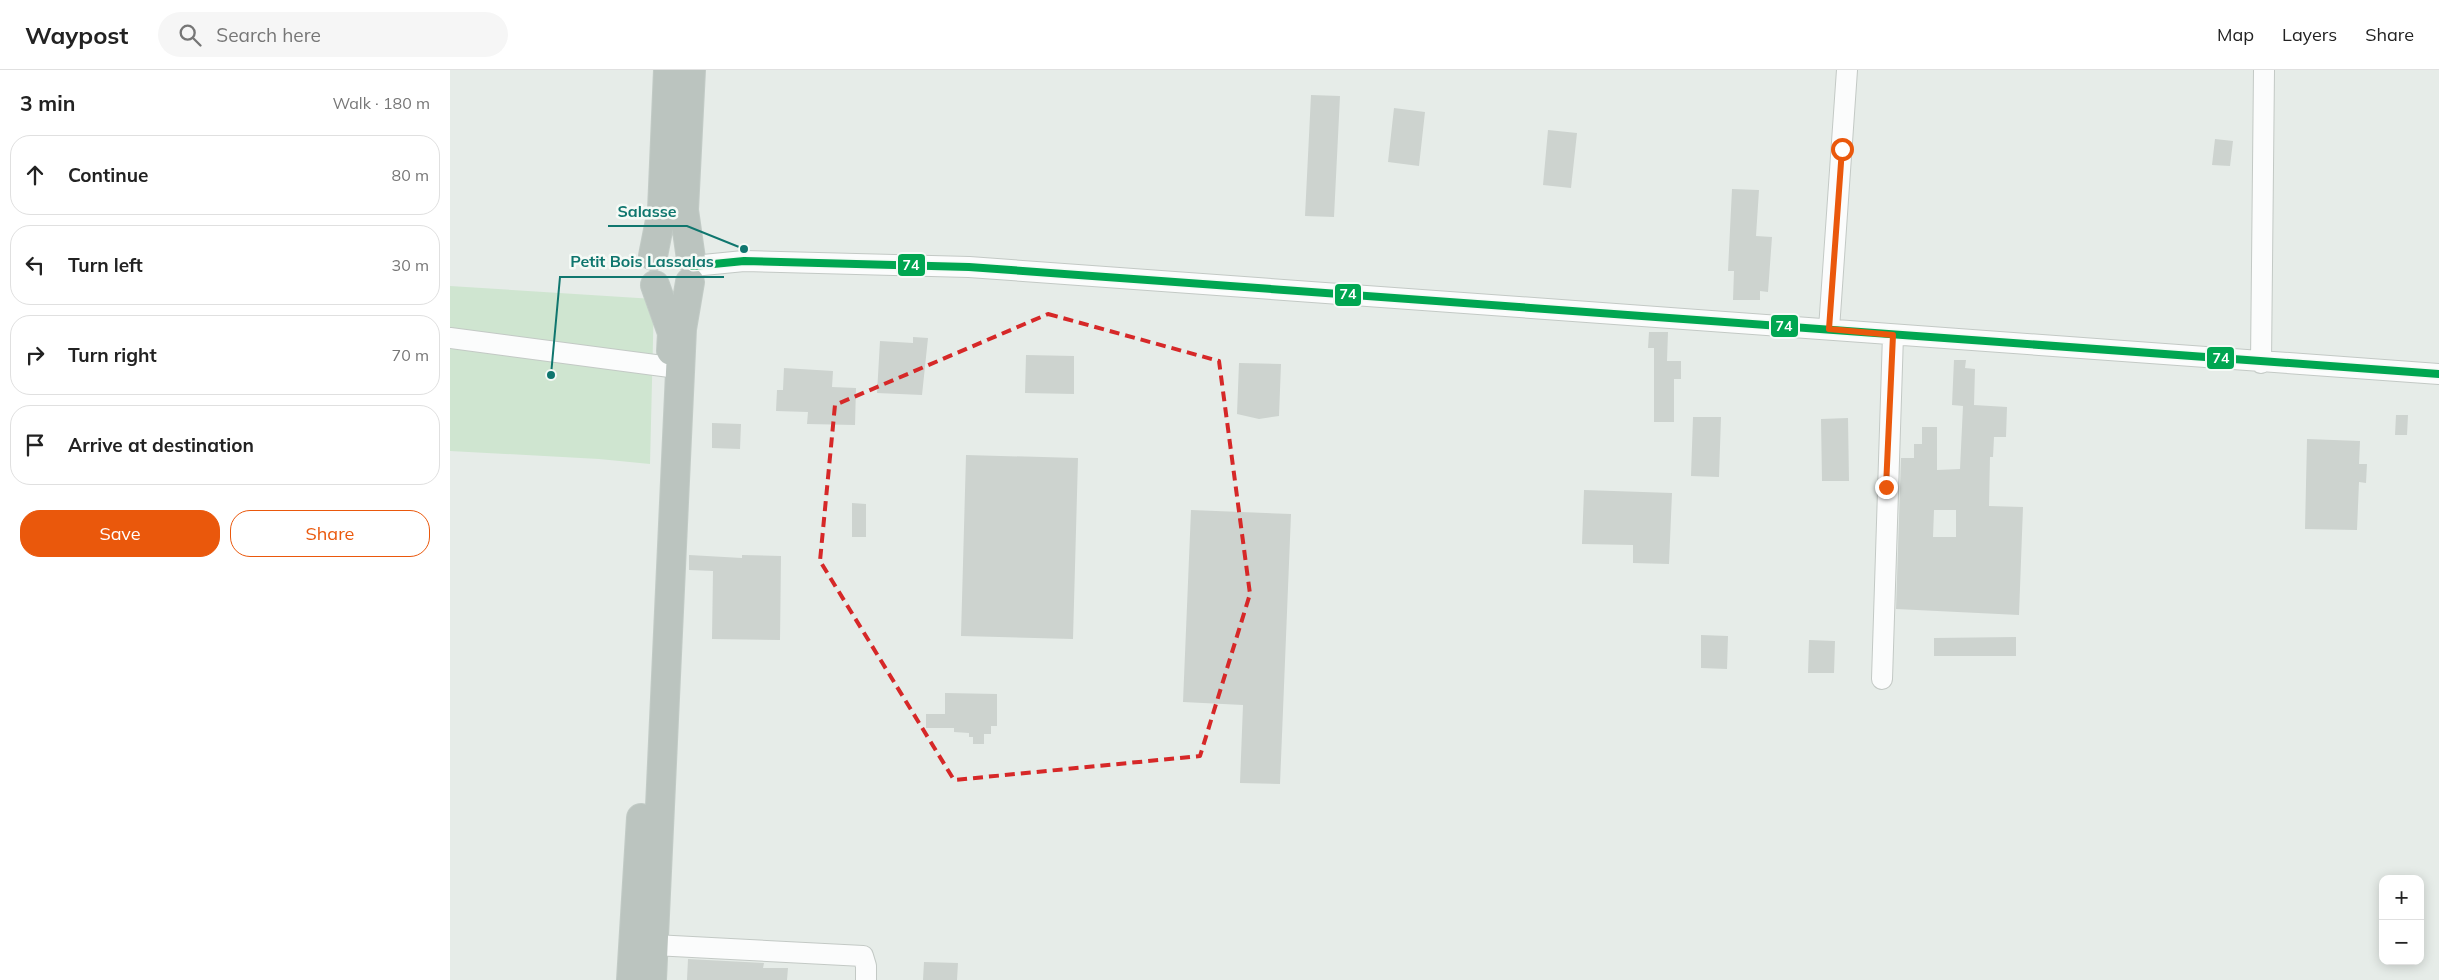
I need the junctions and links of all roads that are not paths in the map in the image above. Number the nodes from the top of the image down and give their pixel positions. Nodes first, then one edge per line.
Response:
1 (668, 70) edge
2 (692, 70) edge
3 (1847, 70) edge
4 (2264, 70) edge
5 (653, 256) junction
6 (691, 269) junction
7 (655, 285) junction
8 (1829, 329) junction
9 (1893, 335) junction
10 (450, 338) edge
11 (2261, 363) junction
12 (670, 367) junction
13 (2439, 374) edge
14 (1882, 679) dead end
15 (654, 945) junction
16 (631, 980) edge
17 (652, 980) edge
18 (866, 980) edge

1 - 5 highway
2 - 6 highway
3 - 8 street
4 - 11 street
5 - 6 highway
5 - 7 highway
6 - 7 highway
6 - 8 street
6 - 15 highway
7 - 12 highway
8 - 9 street
9 - 11 street
9 - 14 street
10 - 12 street
11 - 13 street
12 - 16 highway
15 - 17 highway
15 - 18 street

